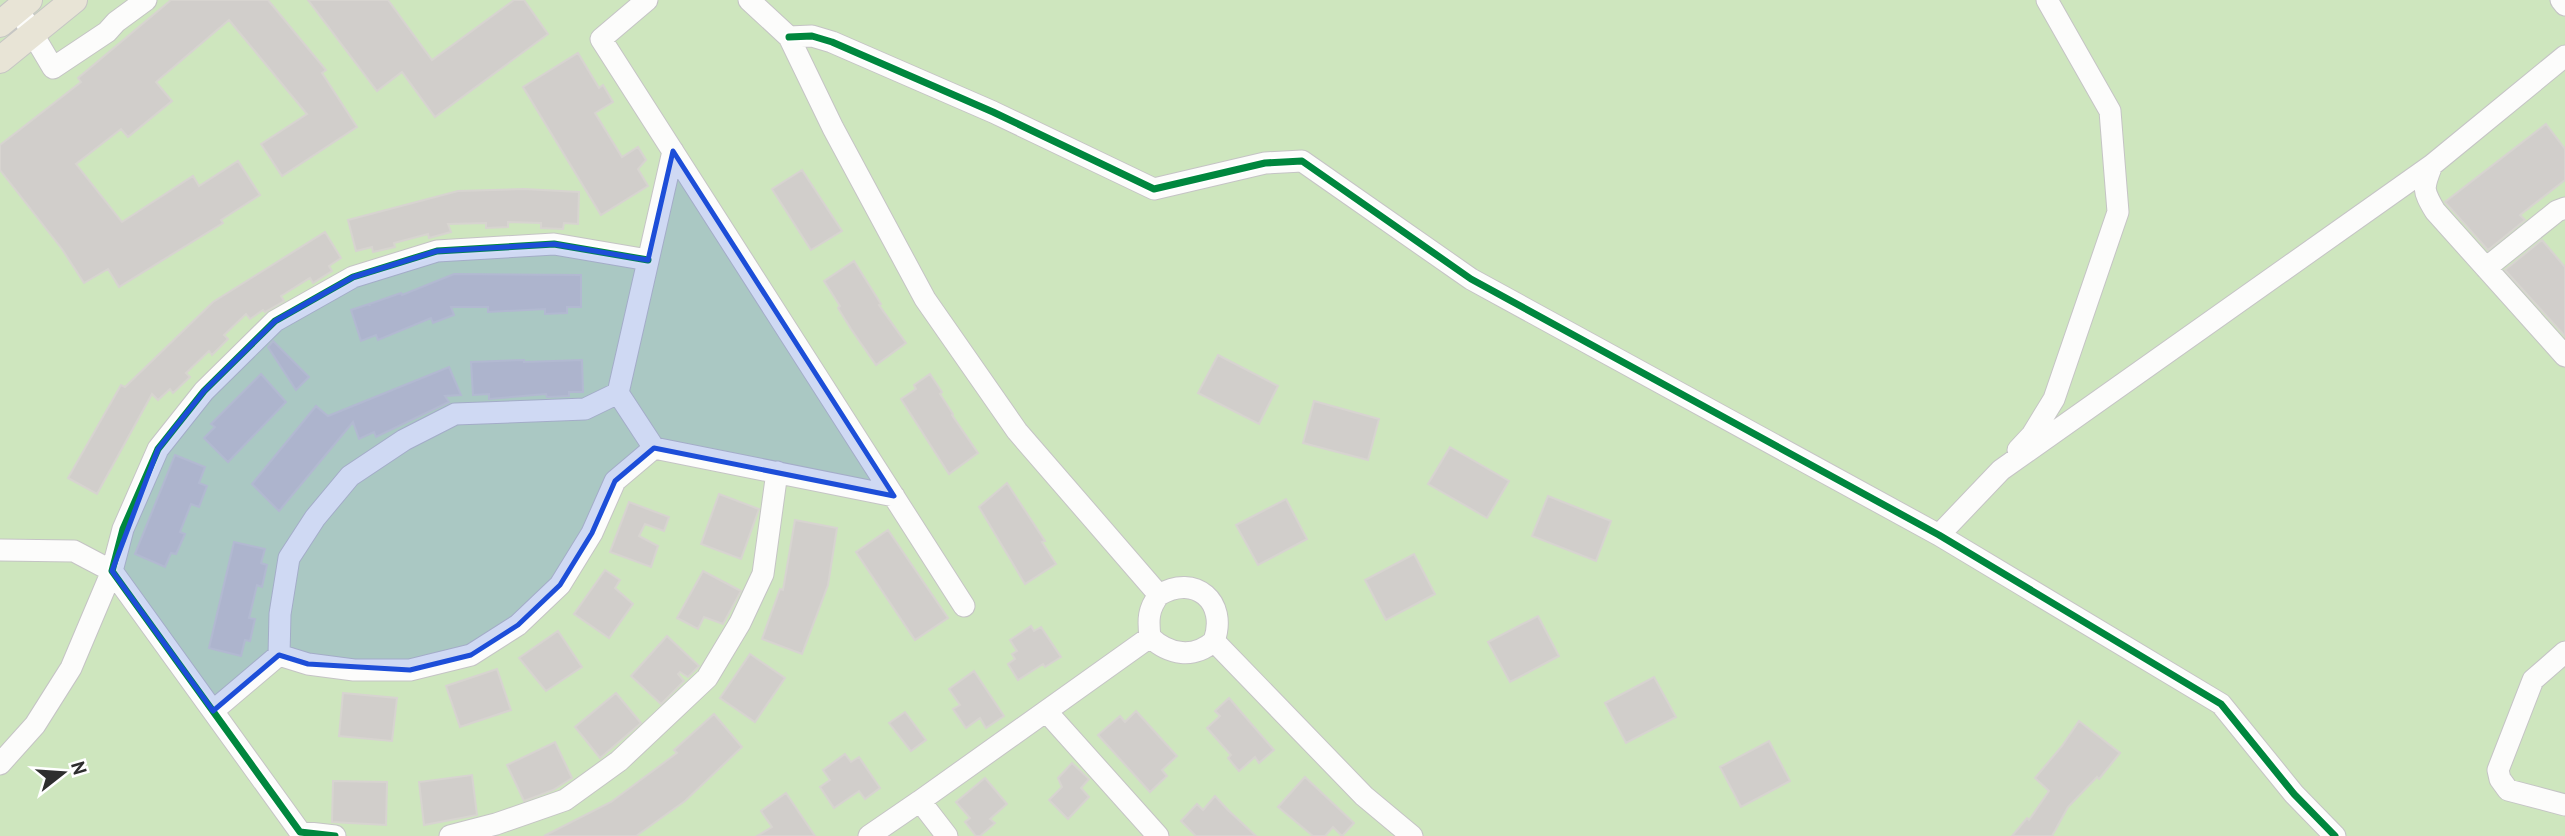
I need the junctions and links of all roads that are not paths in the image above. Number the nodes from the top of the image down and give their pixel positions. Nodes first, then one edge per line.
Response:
1 (74, 0) edge
2 (146, 0) edge
3 (647, 0) edge
4 (749, 0) edge
5 (2047, 0) edge
6 (2561, 0) edge
7 (2565, 5) edge
8 (16, 11) edge
9 (32, 34) junction
10 (789, 37) junction
11 (2565, 56) edge
12 (0, 60) edge
13 (673, 151) junction
14 (2432, 165) junction
15 (2565, 208) edge
16 (648, 260) junction
17 (2486, 268) junction
18 (2565, 356) edge
19 (618, 393) junction
20 (654, 448) junction
21 (2001, 470) junction
22 (778, 472) junction
23 (894, 496) junction
24 (1939, 535) junction
25 (0, 550) edge
26 (112, 571) junction
27 (1159, 595) junction
28 (964, 606) dead end
29 (1150, 637) junction
30 (1214, 641) junction
31 (2565, 652) edge
32 (279, 655) junction
33 (213, 711) junction
34 (1046, 711) junction
35 (0, 764) edge
36 (920, 801) junction
37 (2565, 805) edge
38 (335, 836) edge
39 (450, 836) edge
40 (869, 836) edge
41 (947, 836) edge
42 (1158, 836) edge
43 (1412, 836) edge
44 (2334, 836) edge

1 - 9 main road
2 - 9 street
3 - 13 street
4 - 10 street
5 - 21 street
6 - 7 street
8 - 9 street
9 - 12 main road
10 - 24 street
10 - 27 street
11 - 14 street
13 - 16 street
13 - 23 street
14 - 17 street
14 - 21 street
15 - 17 street
16 - 19 street
16 - 26 street
17 - 18 street
19 - 20 street
19 - 32 street
20 - 22 street
20 - 32 street
21 - 24 street
22 - 23 street
22 - 39 street
23 - 28 street
24 - 44 street
25 - 26 street
26 - 33 street
26 - 35 street
27 - 29 street
27 - 30 street
29 - 30 street
29 - 34 street
30 - 43 street
31 - 37 street
32 - 33 street
33 - 38 street
34 - 36 street
34 - 42 street
36 - 40 street
36 - 41 street

